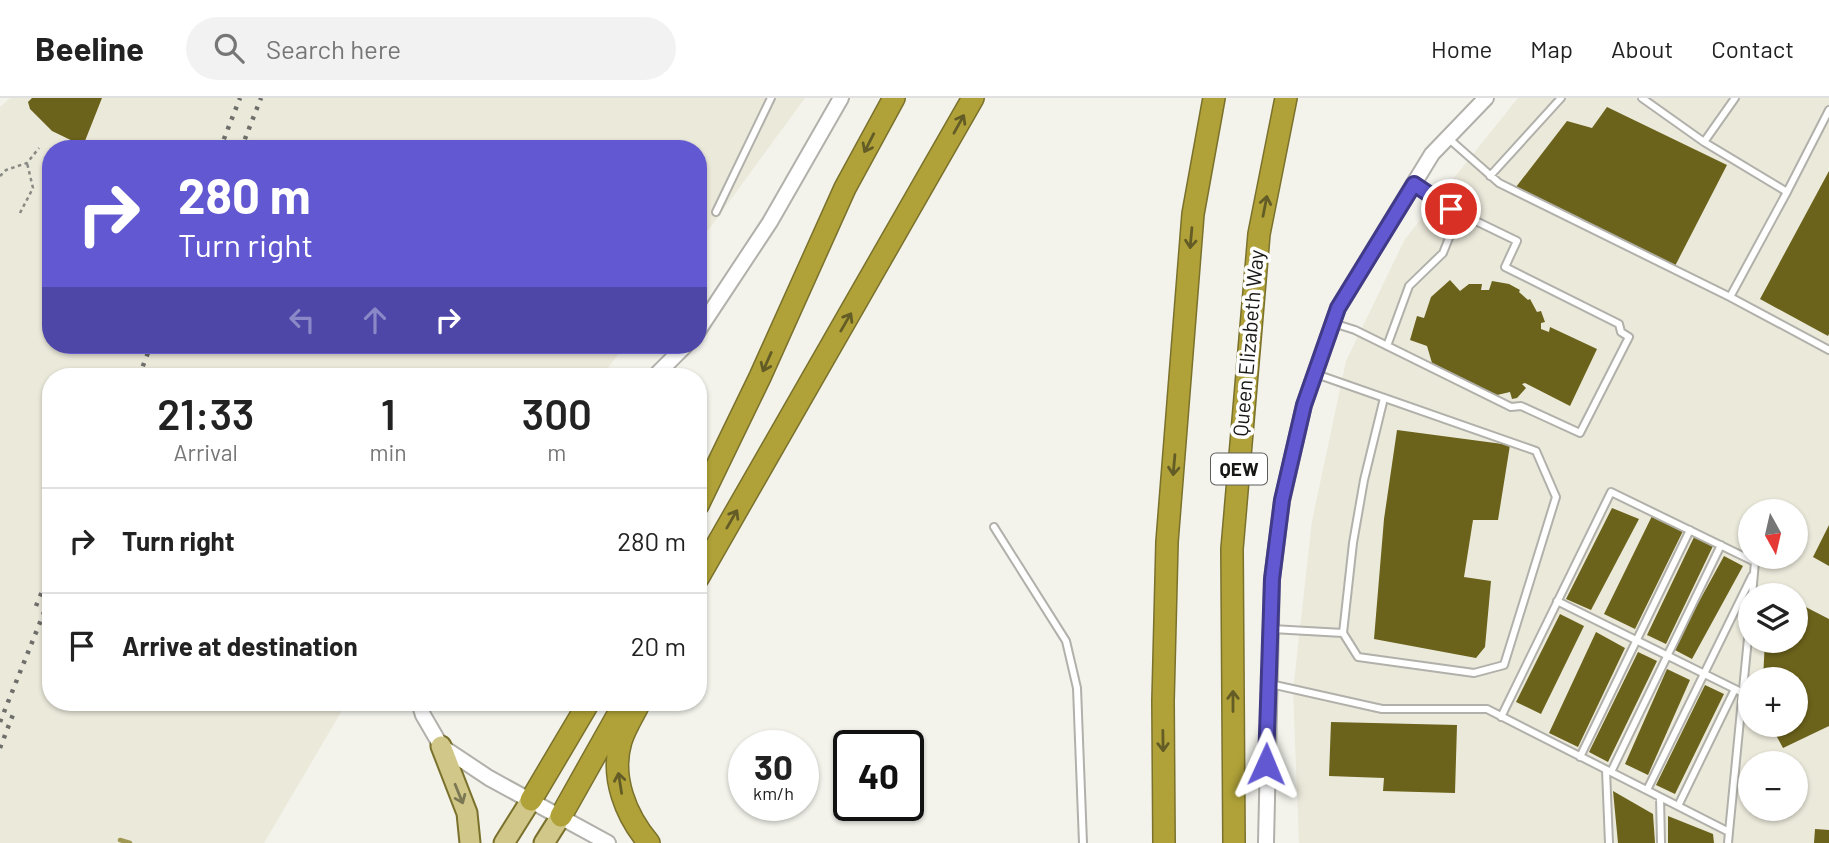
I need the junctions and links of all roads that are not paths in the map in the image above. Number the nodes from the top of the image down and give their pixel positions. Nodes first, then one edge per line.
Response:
1 (771, 98) edge
2 (841, 98) edge
3 (894, 98) edge
4 (973, 98) edge
5 (1214, 98) edge
6 (1286, 98) edge
7 (1486, 98) edge
8 (1561, 98) edge
9 (1642, 98) edge
10 (1735, 98) edge
11 (1829, 110) edge
12 (1448, 138) junction
13 (1704, 142) junction
14 (1490, 176) junction
15 (1414, 184) junction
16 (1787, 192) junction
17 (716, 212) dead end
18 (1459, 213) junction
19 (1730, 297) junction
20 (707, 317) edge
21 (1333, 323) junction
22 (1387, 345) junction
23 (1829, 350) edge
24 (677, 354) edge
25 (663, 368) edge
26 (1315, 373) junction
27 (1384, 398) junction
28 (707, 486) edge
29 (994, 527) dead end
30 (1690, 530) junction
31 (1721, 545) junction
32 (707, 562) edge
33 (1754, 571) junction
34 (1753, 583) edge
35 (1558, 601) junction
36 (1270, 629) junction
37 (1343, 634) junction
38 (1637, 641) junction
39 (1668, 656) junction
40 (1704, 674) junction
41 (1269, 684) junction
42 (1735, 689) junction
43 (1738, 690) edge
44 (422, 711) edge
45 (584, 711) edge
46 (620, 711) edge
47 (636, 711) edge
48 (1501, 716) junction
49 (1739, 737) edge
50 (441, 746) junction
51 (1580, 757) junction
52 (1609, 771) junction
53 (1647, 790) junction
54 (1660, 797) junction
55 (531, 800) junction
56 (1678, 806) junction
57 (561, 816) junction
58 (1729, 832) junction
59 (470, 843) edge
60 (505, 843) edge
61 (544, 843) edge
62 (608, 843) edge
63 (649, 843) edge
64 (1083, 843) edge
65 (1164, 843) edge
66 (1234, 843) edge
67 (1266, 843) edge
68 (1609, 843) edge
69 (1661, 843) edge
70 (1728, 843) edge

1 - 17 lane
2 - 20 street
3 -> 28 highway
32 -> 4 highway
5 -> 65 highway
66 -> 6 highway, Queen Elizabeth Way / QEW
7 - 12 street
8 - 14 lane
9 - 13 lane
10 - 13 lane
11 - 16 lane
12 - 14 lane
12 - 15 street
13 - 16 lane
14 - 19 lane
15 - 18 lane
15 - 21 street
16 - 19 lane
18 - 22 lane
18 - 22 lane
19 - 23 lane
21 - 22 lane
21 - 26 street
24 - 25 street
26 - 27 lane
26 - 36 street
27 - 37 lane
27 - 37 lane
29 - 64 lane
30 - 31 lane
30 - 35 lane
30 - 38 lane
31 - 33 lane
31 - 39 lane
33 - 34 lane
33 - 40 lane
35 - 38 lane
35 - 48 lane
36 - 37 lane
36 - 41 street
38 - 39 lane
38 - 51 lane
39 - 40 lane
39 - 52 lane
40 - 42 lane
40 - 53 lane
41 - 48 lane
41 - 67 street
42 - 43 lane
42 - 56 lane
44 - 50 street
45 - 55 highway
46 - 57 highway
63 -> 47 highway
48 - 51 lane
49 - 58 lane
50 - 55 street
50 -> 59 main road
51 - 52 lane
52 - 53 lane
52 - 68 lane
53 - 54 lane
54 - 56 lane
54 - 69 lane
55 - 57 street
55 - 60 main road
56 - 58 lane
57 - 61 main road
57 - 62 street
58 - 70 lane

